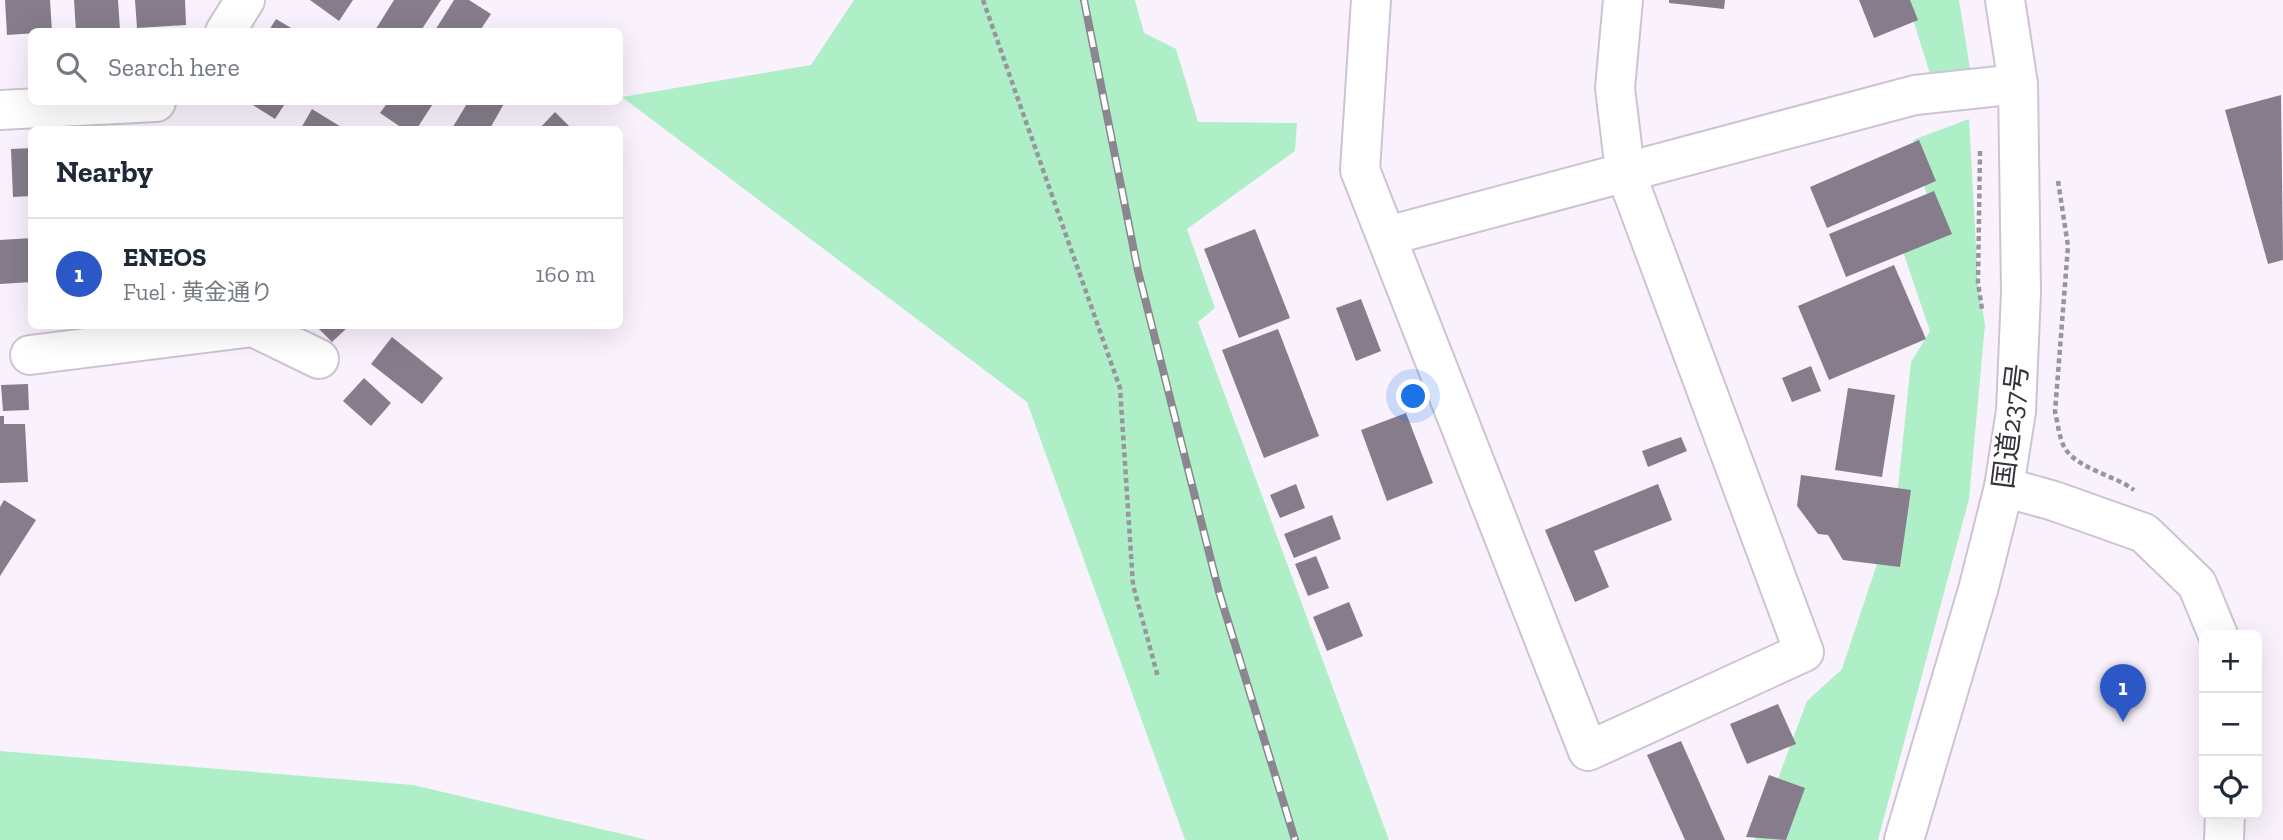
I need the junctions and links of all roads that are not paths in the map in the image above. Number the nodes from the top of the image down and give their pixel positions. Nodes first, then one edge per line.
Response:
1 (245, 0) edge
2 (1371, 0) edge
3 (1623, 0) edge
4 (2005, 0) edge
5 (228, 28) edge
6 (2018, 84) junction
7 (98, 105) edge
8 (178, 105) edge
9 (0, 110) edge
10 (165, 126) edge
11 (1625, 171) junction
12 (1387, 236) junction
13 (229, 329) edge
14 (257, 329) edge
15 (26, 346) edge
16 (319, 359) dead end
17 (2004, 487) junction
18 (2215, 630) edge
19 (2225, 819) edge
20 (1904, 840) edge
21 (2224, 840) edge

1 - 5 main road
2 - 12 main road
3 - 11 main road
4 - 6 main road, 国道237号
6 - 11 main road
6 - 17 main road, 国道237号
7 - 9 main road
8 - 10 main road
11 - 12 main road
11 - 12 main road
13 - 15 main road
14 - 16 main road
17 - 18 main road
17 - 20 main road, 国道237号
19 - 21 main road

